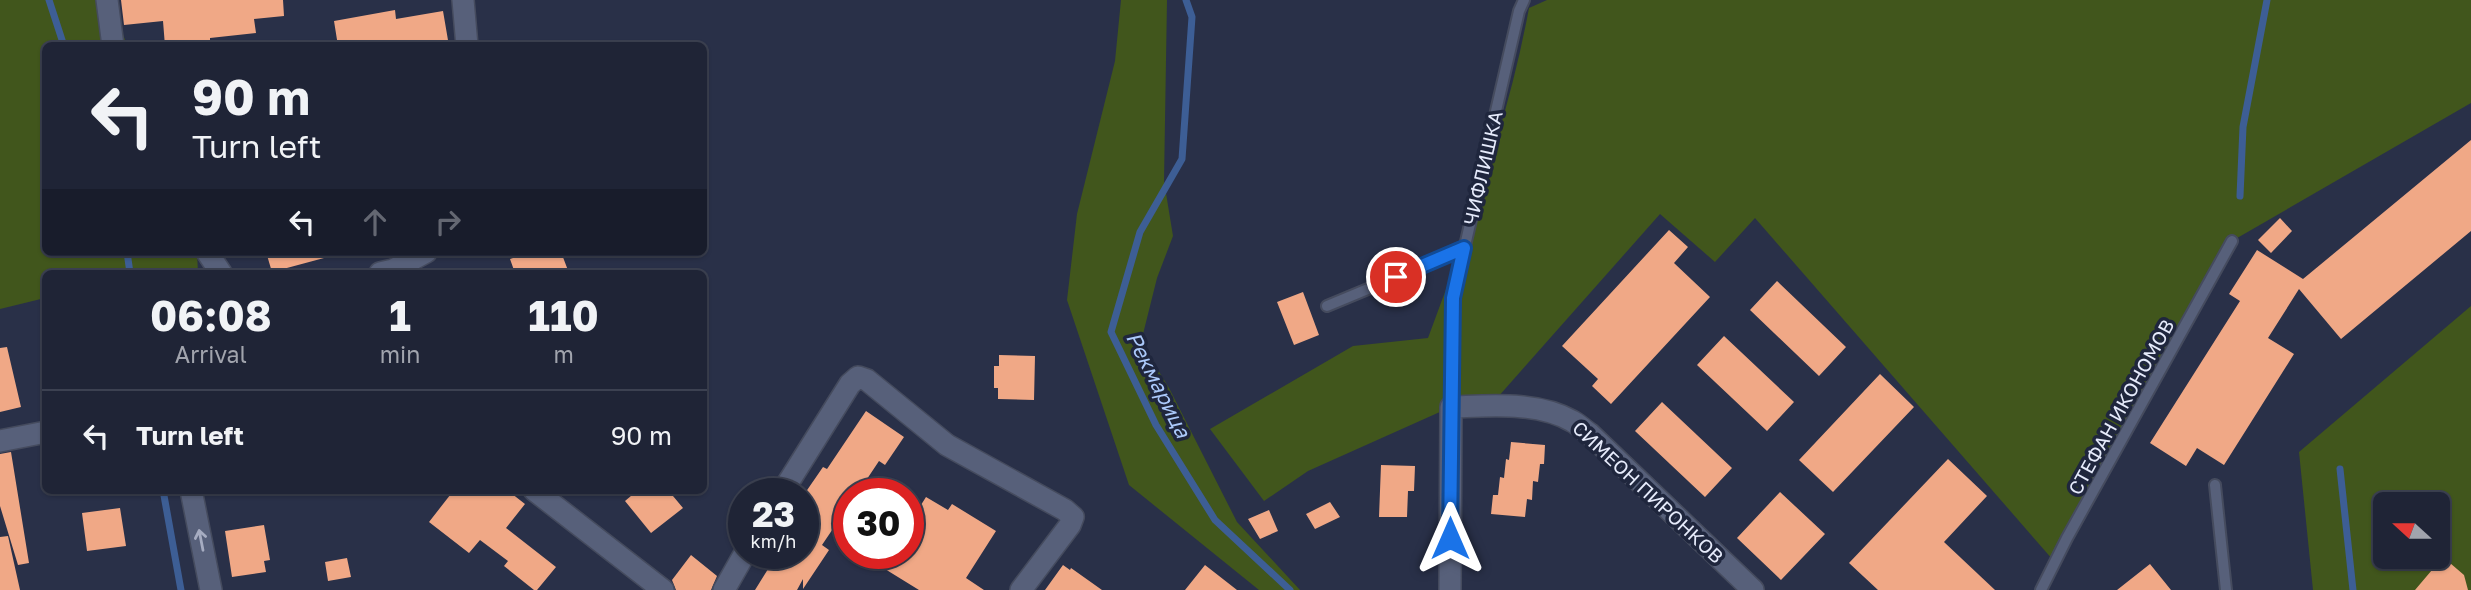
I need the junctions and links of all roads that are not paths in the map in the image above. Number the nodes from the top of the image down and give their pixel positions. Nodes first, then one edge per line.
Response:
1 (107, 0) edge
2 (463, 0) edge
3 (1524, 0) edge
4 (112, 42) edge
5 (467, 42) edge
6 (2232, 242) dead end
7 (1464, 248) junction
8 (419, 256) edge
9 (393, 270) edge
10 (1327, 306) dead end
11 (1451, 407) junction
12 (42, 433) edge
13 (0, 441) edge
14 (790, 478) edge
15 (2215, 485) dead end
16 (192, 494) edge
17 (539, 494) edge
18 (736, 569) edge
19 (1027, 588) edge
20 (211, 590) edge
21 (663, 590) edge
22 (724, 590) edge
23 (1450, 590) edge
24 (1753, 590) edge
25 (2041, 590) edge
26 (2227, 590) edge

1 - 4 street
2 - 5 street
3 - 7 lane, ЧИФЛИШКА
6 - 25 lane, СТЕФАН ИКОНОМОВ
7 - 10 lane
7 - 11 lane, ЧИФЛИШКА
8 - 9 street
11 - 23 street, ЧИФЛИШКА
11 - 24 street, СИМЕОН ПИРОНКОВ
12 - 13 street
14 - 19 street
15 - 26 lane
20 -> 16 street
17 - 21 street
18 - 22 street

